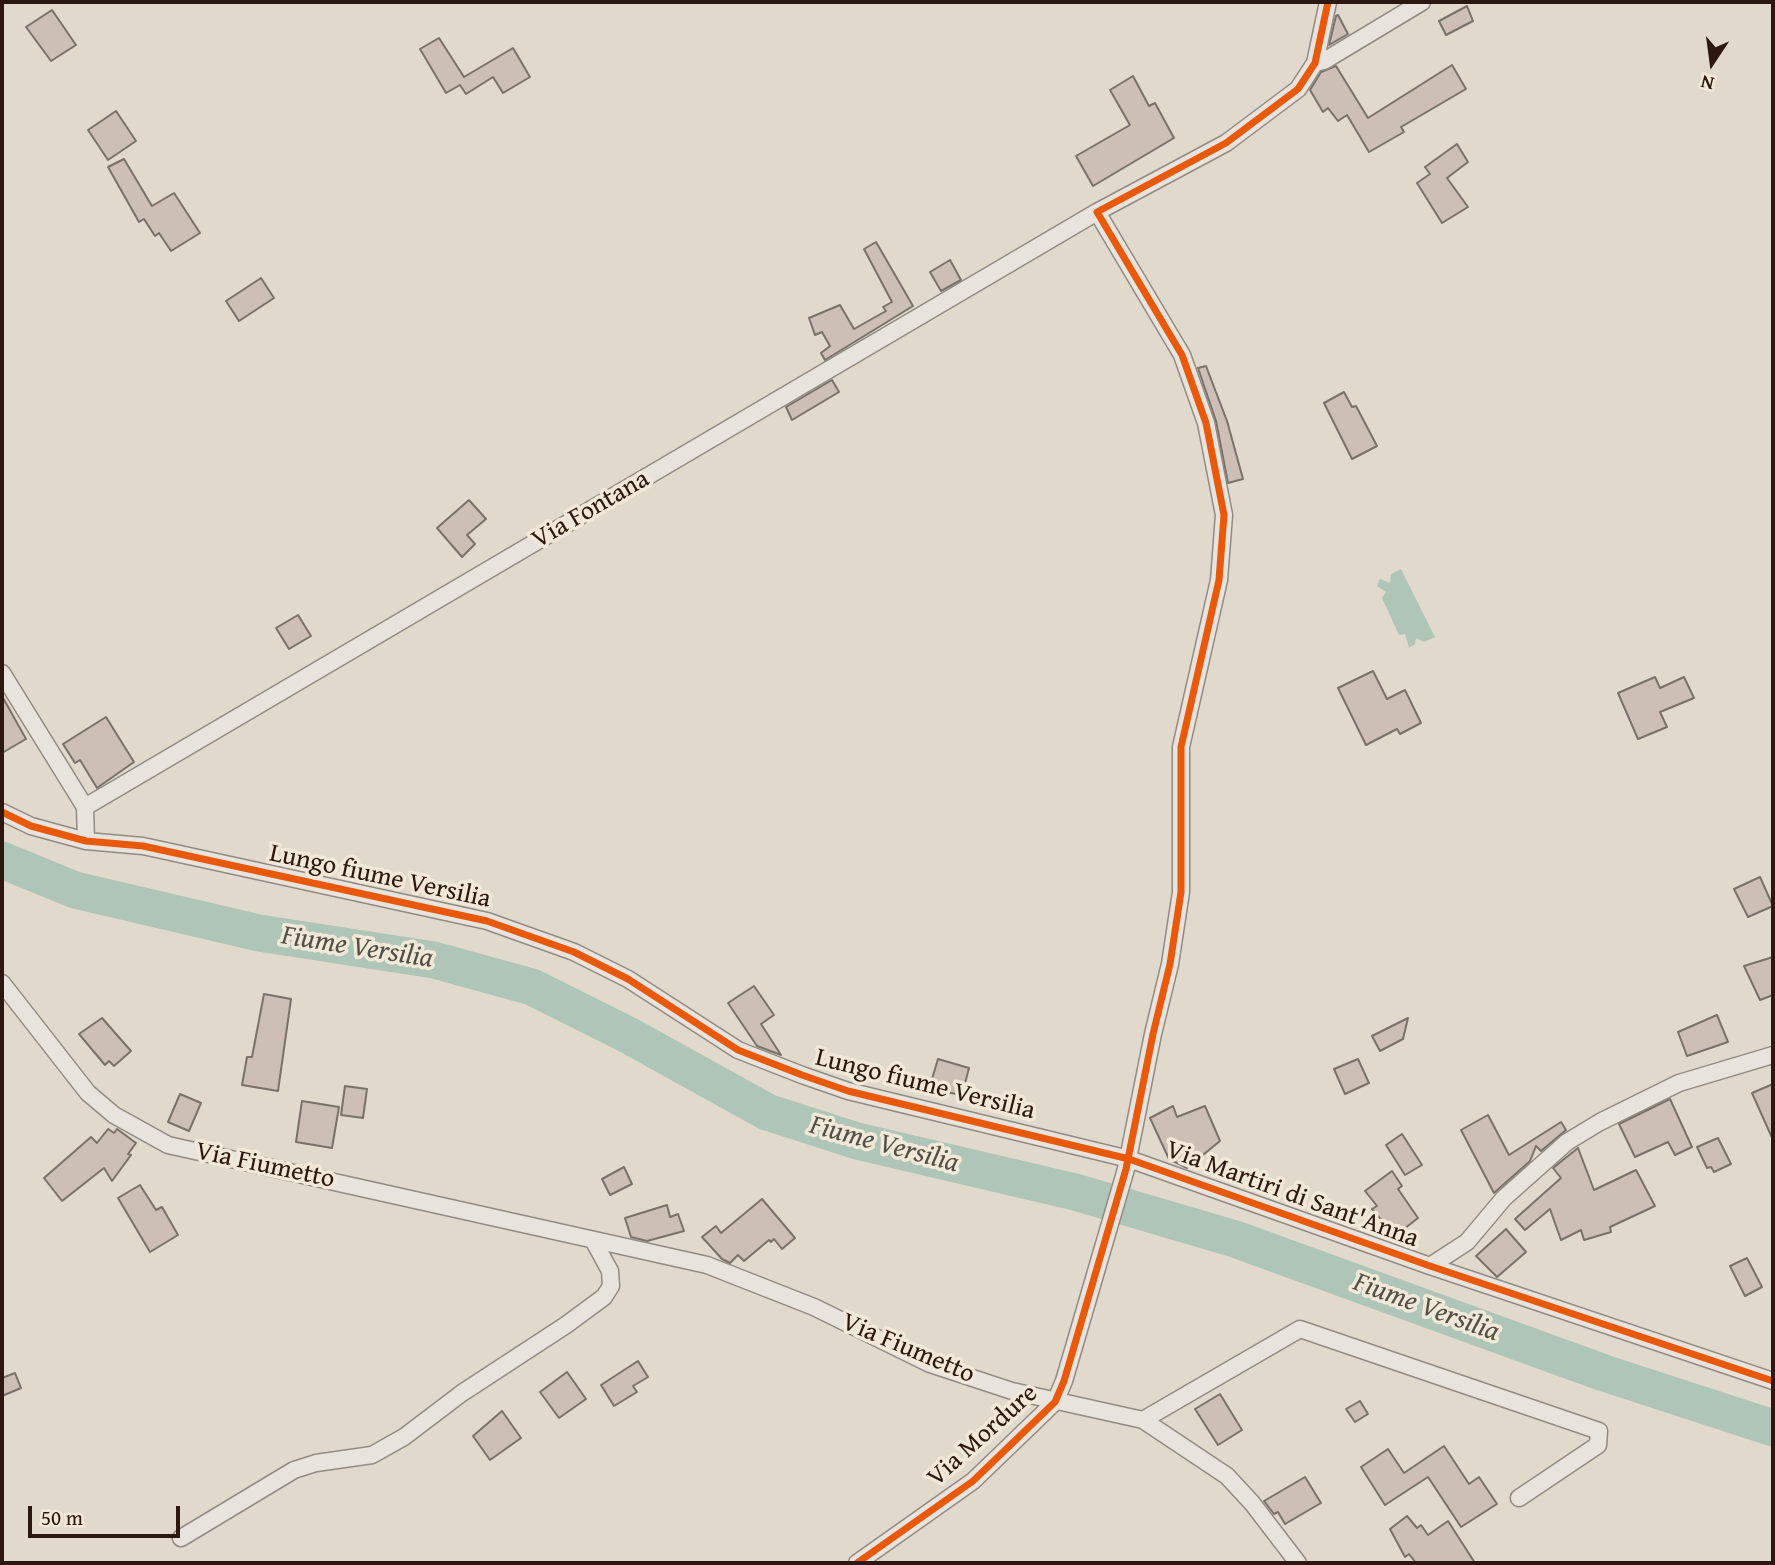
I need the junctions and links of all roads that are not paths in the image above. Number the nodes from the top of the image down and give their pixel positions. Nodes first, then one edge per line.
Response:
1 (1328, 2) edge
2 (1422, 2) edge
3 (1315, 63) junction
4 (1097, 212) junction
5 (2, 673) edge
6 (85, 807) junction
7 (2, 812) edge
8 (86, 841) junction
9 (2, 983) edge
10 (1773, 1055) edge
11 (1128, 1164) junction
12 (593, 1240) junction
13 (1430, 1266) junction
14 (1773, 1381) edge
15 (1055, 1402) junction
16 (1143, 1420) junction
17 (1519, 1498) dead end
18 (181, 1538) dead end
19 (857, 1563) edge
20 (1298, 1563) edge

1 - 3 street
2 - 3 street
3 - 4 street
4 - 6 street, Via Fontana
4 - 11 street, Via Martiri di Sant'Anna
5 - 6 street
6 - 8 street
7 - 8 street, Lungo fiume Versilia
8 - 11 street, Lungo fiume Versilia
9 - 12 street, Via Fiumetto
10 - 13 street
11 - 13 street, Via Martiri di Sant'Anna
11 - 15 street, Via Mordure
12 - 15 street, Via Fiumetto
12 - 18 street
13 - 14 street, Via Martiri di Sant'Anna
15 - 16 street, Via Fiumetto
15 - 19 street, Via Mordure
16 - 17 street
16 - 20 street, Via Fiumetto

